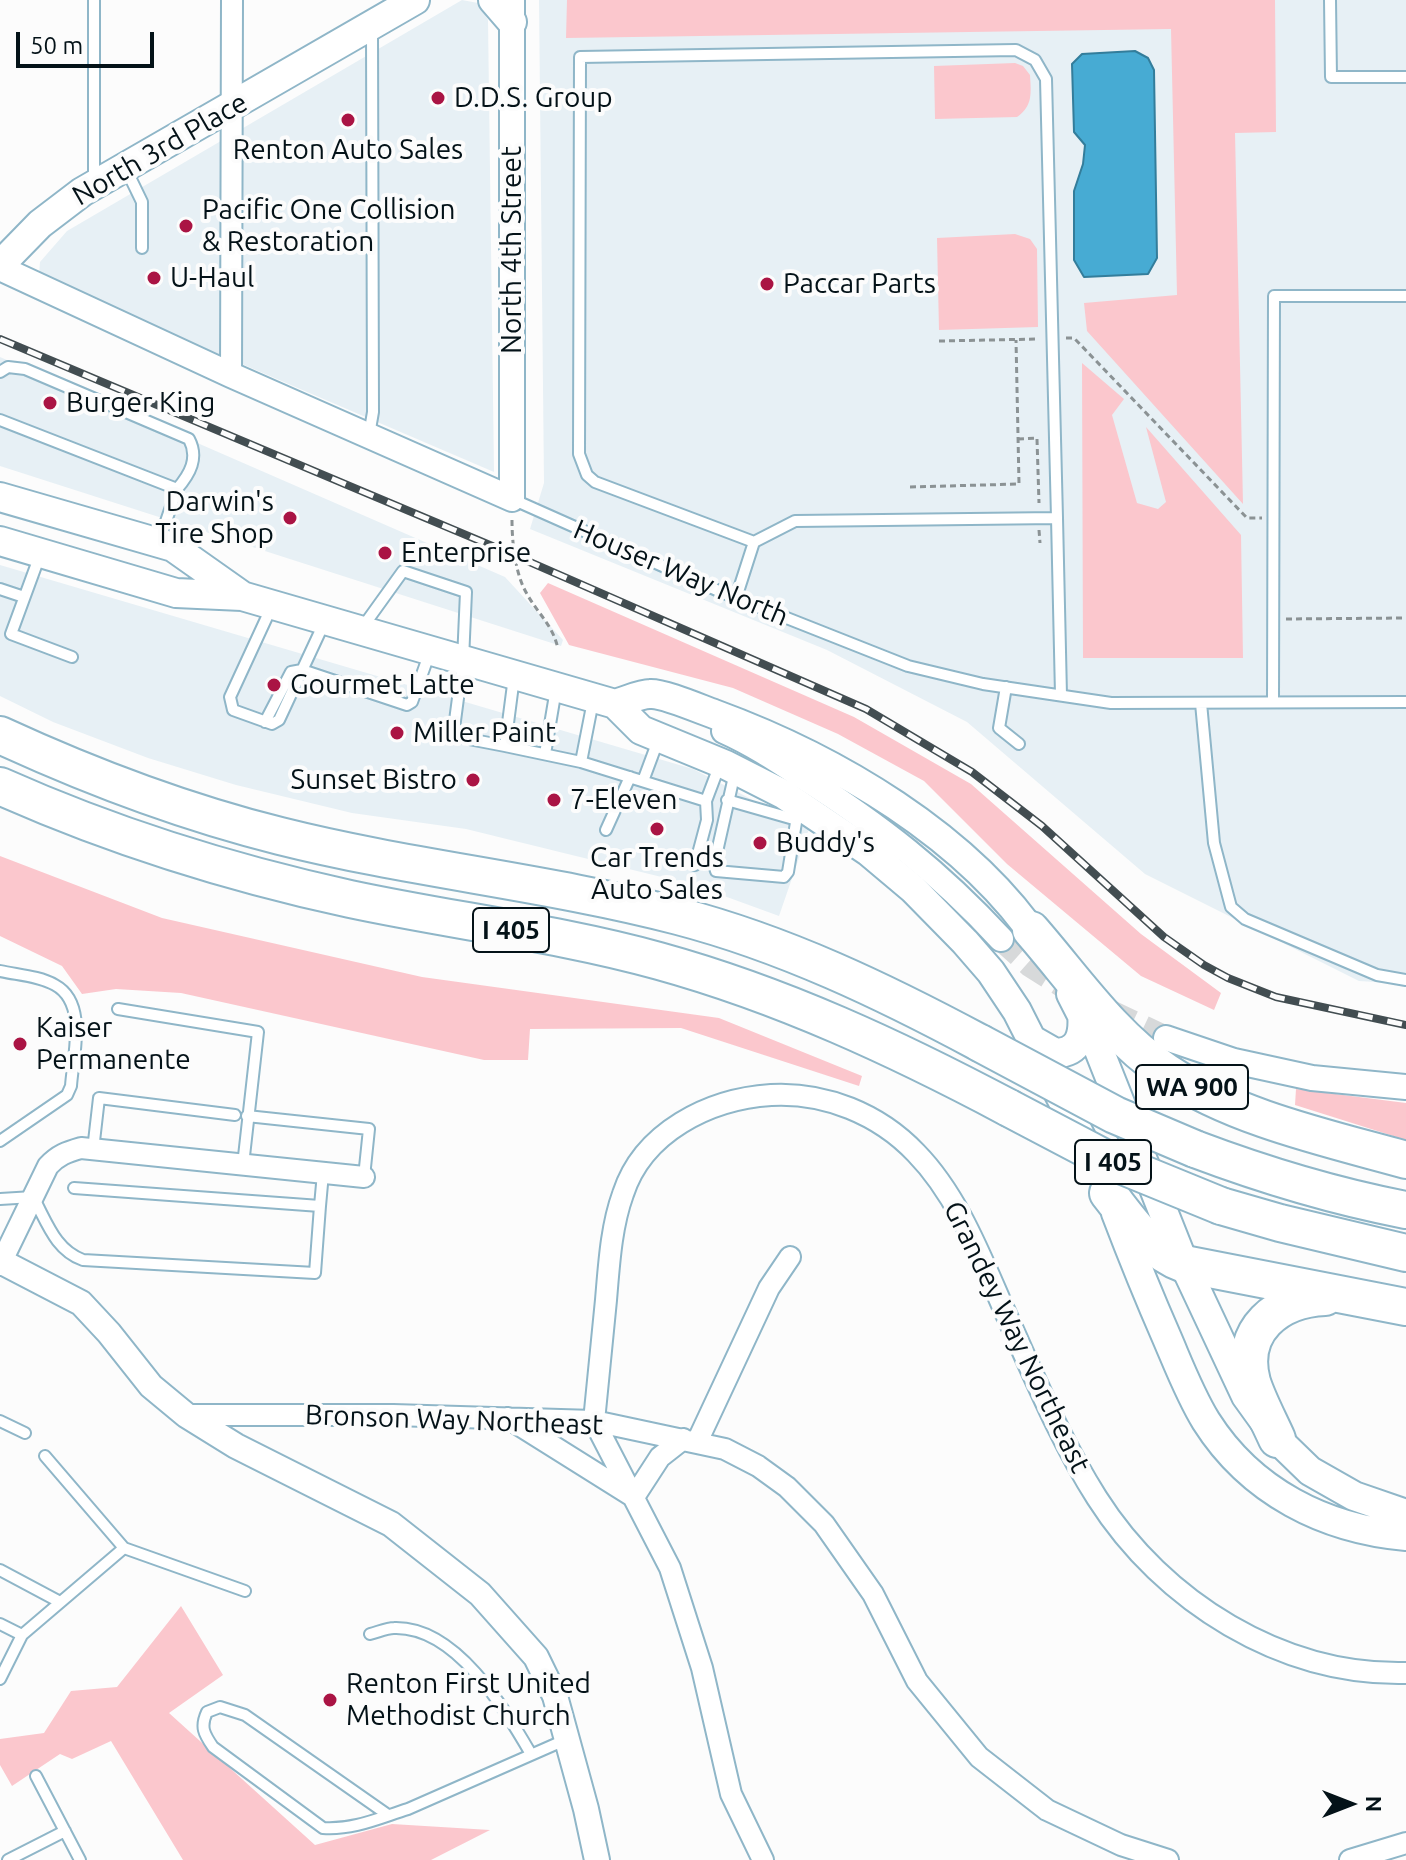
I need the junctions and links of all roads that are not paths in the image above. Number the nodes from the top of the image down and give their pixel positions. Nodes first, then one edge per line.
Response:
1 (94, 0) edge
2 (232, 0) edge
3 (415, 0) edge
4 (493, 0) edge
5 (1330, 0) edge
6 (512, 11) edge
7 (372, 27) junction
8 (1406, 77) edge
9 (231, 107) junction
10 (125, 167) junction
11 (94, 185) junction
12 (142, 248) dead end
13 (0, 267) edge
14 (1406, 296) edge
15 (0, 372) edge
16 (231, 375) junction
17 (0, 420) edge
18 (369, 435) junction
19 (177, 489) junction
20 (0, 497) edge
21 (512, 499) junction
22 (1057, 518) junction
23 (0, 541) edge
24 (158, 542) junction
25 (754, 542) junction
26 (41, 553) junction
27 (0, 589) edge
28 (242, 596) junction
29 (24, 597) junction
30 (736, 598) junction
31 (272, 605) junction
32 (326, 620) junction
33 (360, 630) junction
34 (431, 650) junction
35 (72, 657) dead end
36 (463, 660) junction
37 (302, 670) junction
38 (515, 675) junction
39 (556, 687) junction
40 (1006, 687) junction
41 (651, 693) junction
42 (1061, 695) junction
43 (604, 700) junction
44 (1273, 702) junction
45 (1406, 702) edge
46 (1201, 703) junction
47 (650, 734) junction
48 (0, 735) edge
49 (1019, 744) dead end
50 (505, 746) junction
51 (545, 754) junction
52 (581, 762) junction
53 (728, 766) junction
54 (802, 776) junction
55 (630, 777) junction
56 (643, 781) junction
57 (0, 786) edge
58 (727, 800) junction
59 (706, 801) junction
60 (0, 810) edge
61 (798, 813) junction
62 (606, 830) dead end
63 (199, 860) junction
64 (695, 865) dead end
65 (1016, 934) junction
66 (0, 971) edge
67 (1406, 980) edge
68 (118, 1009) dead end
69 (1082, 1013) junction
70 (1166, 1038) tunnel mouth
71 (1034, 1041) junction
72 (1406, 1087) edge
73 (235, 1115) dead end
74 (247, 1116) junction
75 (0, 1141) edge
76 (93, 1150) junction
77 (1406, 1160) edge
78 (243, 1165) junction
79 (323, 1173) junction
80 (364, 1177) joint
81 (74, 1188) dead end
82 (1108, 1193) junction
83 (33, 1197) junction
84 (0, 1199) edge
85 (320, 1206) junction
86 (1406, 1210) edge
87 (1406, 1253) edge
88 (790, 1257) dead end
89 (1, 1263) edge
90 (1184, 1264) junction
91 (1344, 1296) junction
92 (1406, 1307) edge
93 (186, 1415) junction
94 (508, 1418) junction
95 (0, 1421) edge
96 (594, 1421) junction
97 (25, 1433) dead end
98 (1277, 1439) junction
99 (690, 1441) junction
100 (45, 1456) dead end
101 (634, 1497) junction
102 (1406, 1514) edge
103 (1406, 1536) edge
104 (124, 1548) junction
105 (0, 1570) edge
106 (245, 1591) dead end
107 (60, 1602) junction
108 (0, 1624) edge
109 (370, 1634) dead end
110 (22, 1635) junction
111 (1406, 1673) edge
112 (0, 1679) edge
113 (567, 1739) junction
114 (531, 1754) junction
115 (36, 1776) dead end
116 (388, 1815) junction
117 (65, 1831) junction
118 (1406, 1843) edge
119 (8, 1860) edge
120 (80, 1860) edge
121 (597, 1860) edge
122 (763, 1860) edge
123 (1168, 1860) edge
124 (1350, 1860) edge

1 - 11 lane
2 - 9 street
3 - 7 main road, North 3rd Place
4 - 6 main road
5 - 8 lane
6 - 21 street, North 4th Street
7 - 9 main road, North 3rd Place
7 - 18 lane
9 - 10 main road, North 3rd Place
9 - 16 street
10 - 11 main road, North 3rd Place
10 - 12 lane
11 - 13 main road, North 3rd Place
13 - 16 street, Houser Way North
14 - 44 lane
15 - 19 lane
16 - 18 street, Houser Way North
17 - 19 lane
18 - 21 street, Houser Way North
19 - 24 lane
20 - 24 main road
21 - 30 lane, Houser Way North
22 - 25 lane
22 - 25 lane
22 - 42 lane
23 - 26 main road
24 - 28 main road
25 - 30 lane
26 - 28 main road
26 - 29 lane
27 - 29 lane
28 - 31 main road
29 - 35 lane
30 - 40 lane, Houser Way North
31 - 32 main road
31 - 37 lane
32 - 33 main road
32 - 37 lane
33 - 34 main road
33 - 36 lane
34 - 36 main road
34 - 37 lane
36 - 38 main road
36 - 50 lane
38 - 39 main road
38 - 50 lane
39 - 43 main road
39 - 51 lane
40 - 42 lane, Houser Way North
40 - 49 lane
41 - 43 main road
41 - 54 street
41 - 65 main road, WA 900
42 - 46 lane, Houser Way North
43 - 47 main road
43 - 52 lane
44 - 45 lane, Houser Way North
44 - 46 lane, Houser Way North
46 - 67 lane
47 - 53 main road
47 - 54 street
47 - 56 lane
48 - 86 highway, I 405, bridge
50 - 51 lane
51 - 52 lane
52 - 55 lane
53 - 58 lane
53 - 59 lane
53 - 61 main road
54 - 65 street
55 - 56 lane
55 - 62 lane
56 - 59 lane
57 - 63 highway, I 405
58 - 61 lane
58 - 61 lane
59 - 64 lane
60 - 63 highway
61 - 71 main road
63 - 87 highway, I 405, bridge
65 - 69 main road
65 - 77 highway, WA 900
66 - 75 lane
68 - 74 lane
69 - 71 main road
69 - 90 main road
70 - 72 street
71 - 82 main road
73 - 76 lane
74 - 78 lane
74 - 80 lane
76 - 78 street
76 - 83 street
78 - 79 street
79 - 80 street
79 - 85 lane
81 - 85 lane
82 - 90 highway
82 - 103 main road
83 - 84 lane
83 - 85 lane
83 - 89 street
88 - 99 street
89 - 93 street
90 - 91 highway
90 - 98 main road
91 - 92 highway
91 - 98 highway
93 - 94 street, Bronson Way Northeast
93 - 113 street
94 - 96 street, Bronson Way Northeast
94 - 101 street
95 - 97 lane
96 - 99 street, Bronson Way Northeast
96 - 101 street
96 - 111 street, Grandey Way Northeast
98 - 102 main road
99 - 101 street
99 - 123 street, Bronson Way Northeast
100 - 104 lane
101 - 122 street
104 - 106 lane
104 - 107 lane
105 - 107 lane
107 - 110 lane
108 - 110 lane
109 - 114 lane
110 - 112 lane
113 - 114 lane
113 - 121 street
114 - 116 lane
115 - 117 lane
116 - 116 lane
117 - 119 lane
117 - 120 lane
118 - 124 street

